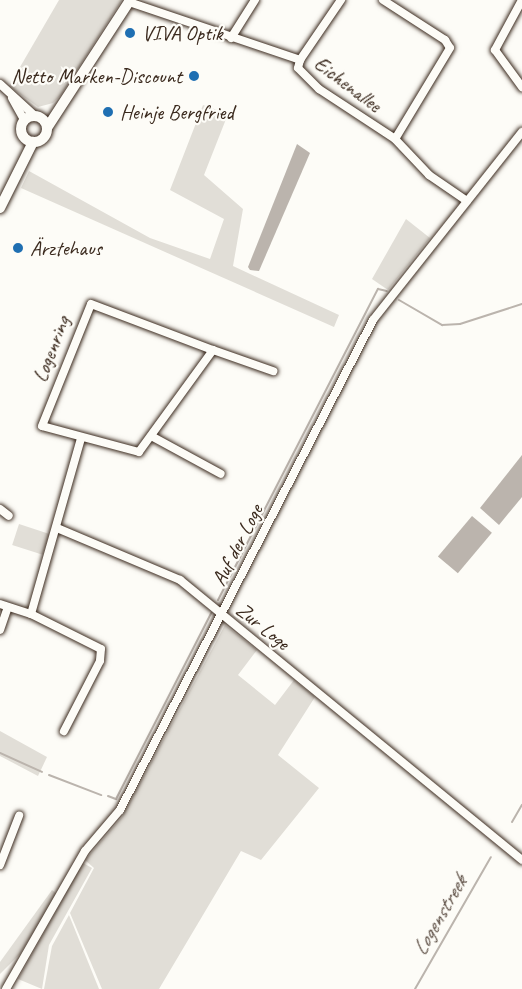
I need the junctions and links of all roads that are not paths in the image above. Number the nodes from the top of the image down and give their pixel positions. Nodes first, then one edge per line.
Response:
1 (255, 0) edge
2 (341, 0) edge
3 (382, 0) edge
4 (522, 0) edge
5 (130, 1) edge
6 (231, 38) junction
7 (300, 60) junction
8 (0, 84) edge
9 (522, 87) edge
10 (37, 120) junction
11 (522, 132) edge
12 (396, 139) junction
13 (29, 141) junction
14 (467, 201) junction
15 (0, 208) edge
16 (213, 350) junction
17 (273, 371) dead end
18 (153, 437) junction
19 (81, 439) junction
20 (221, 474) dead end
21 (0, 509) edge
22 (9, 516) dead end
23 (57, 528) junction
24 (4, 606) edge
25 (31, 614) junction
26 (221, 615) junction
27 (0, 630) edge
28 (64, 731) dead end
29 (19, 816) dead end
30 (522, 860) edge
31 (0, 865) edge
32 (6, 989) edge

1 - 6 street
2 - 7 street
3 - 12 street
4 - 9 street
5 - 6 street, Eichenallee
5 - 10 main road
6 - 7 street, Eichenallee
7 - 12 street, Eichenallee
8 - 10 street
10 - 13 main road
10 - 13 main road
11 - 14 street, Auf der Loge
12 - 14 street, Eichenallee
13 - 15 main road
14 - 26 street, Auf der Loge
16 - 17 street, Logenring
16 - 18 street, Logenring
16 - 19 street, Logenring
18 - 19 street, Logenring
18 - 20 street
19 - 23 street
21 - 22 street
23 - 25 street
23 - 26 street, Zur Loge
24 - 25 street
24 - 27 street
25 - 28 street
26 - 30 street, Zur Loge
26 - 32 street, Auf der Loge
29 - 31 street

